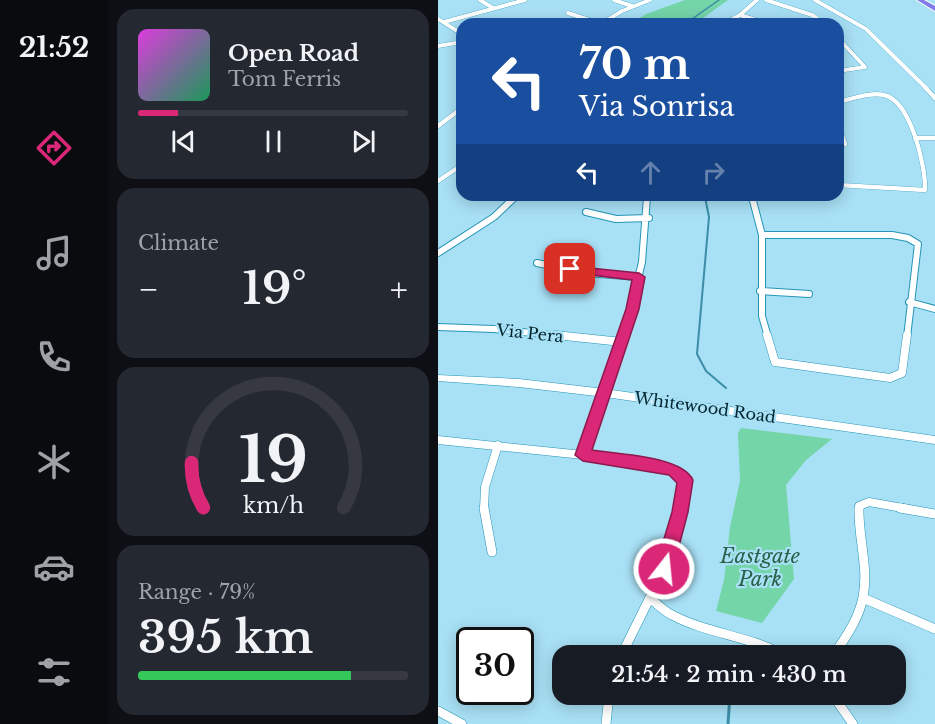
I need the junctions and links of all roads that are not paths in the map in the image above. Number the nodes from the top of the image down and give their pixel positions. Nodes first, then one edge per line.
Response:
1 (480, 0) edge
2 (525, 0) edge
3 (614, 0) edge
4 (650, 0) edge
5 (757, 0) edge
6 (766, 0) edge
7 (815, 0) edge
8 (928, 1) edge
9 (632, 6) junction
10 (493, 8) junction
11 (935, 11) edge
12 (568, 12) dead end
13 (740, 15) junction
14 (458, 18) edge
15 (585, 18) edge
16 (612, 18) edge
17 (734, 18) edge
18 (750, 18) edge
19 (816, 18) edge
20 (438, 19) edge
21 (456, 19) edge
22 (444, 22) junction
23 (456, 30) edge
24 (456, 43) edge
25 (844, 45) edge
26 (438, 46) edge
27 (844, 70) edge
28 (935, 98) edge
29 (844, 101) edge
30 (456, 112) edge
31 (438, 126) edge
32 (915, 138) junction
33 (935, 138) edge
34 (844, 141) edge
35 (845, 144) dead end
36 (456, 169) edge
37 (438, 182) edge
38 (844, 184) edge
39 (511, 201) edge
40 (648, 201) edge
41 (753, 201) edge
42 (586, 212) dead end
43 (649, 218) junction
44 (762, 235) junction
45 (438, 254) edge
46 (537, 263) dead end
47 (639, 277) junction
48 (760, 291) junction
49 (809, 294) dead end
50 (909, 302) junction
51 (935, 309) edge
52 (438, 327) edge
53 (622, 342) junction
54 (438, 378) edge
55 (605, 393) junction
56 (438, 440) edge
57 (935, 440) edge
58 (498, 445) junction
59 (583, 455) junction
60 (935, 514) edge
61 (492, 552) dead end
62 (650, 598) junction
63 (863, 598) junction
64 (935, 629) edge
65 (626, 645) edge
66 (763, 645) edge
67 (840, 645) edge
68 (608, 705) edge
69 (840, 705) edge
70 (438, 711) edge
71 (462, 724) edge
72 (606, 724) edge
73 (853, 724) edge

1 - 10 street
2 - 10 street
3 - 9 street
4 - 9 street
5 - 13 street
6 - 19 street
7 - 28 street
8 - 11 highway
9 - 16 street
10 - 14 street
12 - 15 street
13 - 17 street
13 - 18 street
20 - 22 street
21 - 22 street
22 - 23 street
24 - 26 street
25 - 27 street
29 - 32 street
30 - 31 street
32 - 33 street
32 - 38 street
34 - 35 street
36 - 37 street
39 - 45 street
40 - 43 street
41 - 44 street
42 - 43 street
43 - 47 street
44 - 48 street
44 - 50 street
46 - 47 street
47 - 53 street
48 - 49 street
48 - 50 street
50 - 51 street
52 - 53 street, Via Pera
53 - 55 street
54 - 55 main road, Whitewood Road
55 - 57 main road, Whitewood Road
55 - 59 street
56 - 58 street
58 - 59 street
58 - 61 street
59 - 62 street
60 - 63 street
62 - 65 street
62 - 66 street
63 - 64 street
63 - 67 street
68 - 72 street
69 - 73 street
70 - 71 street

